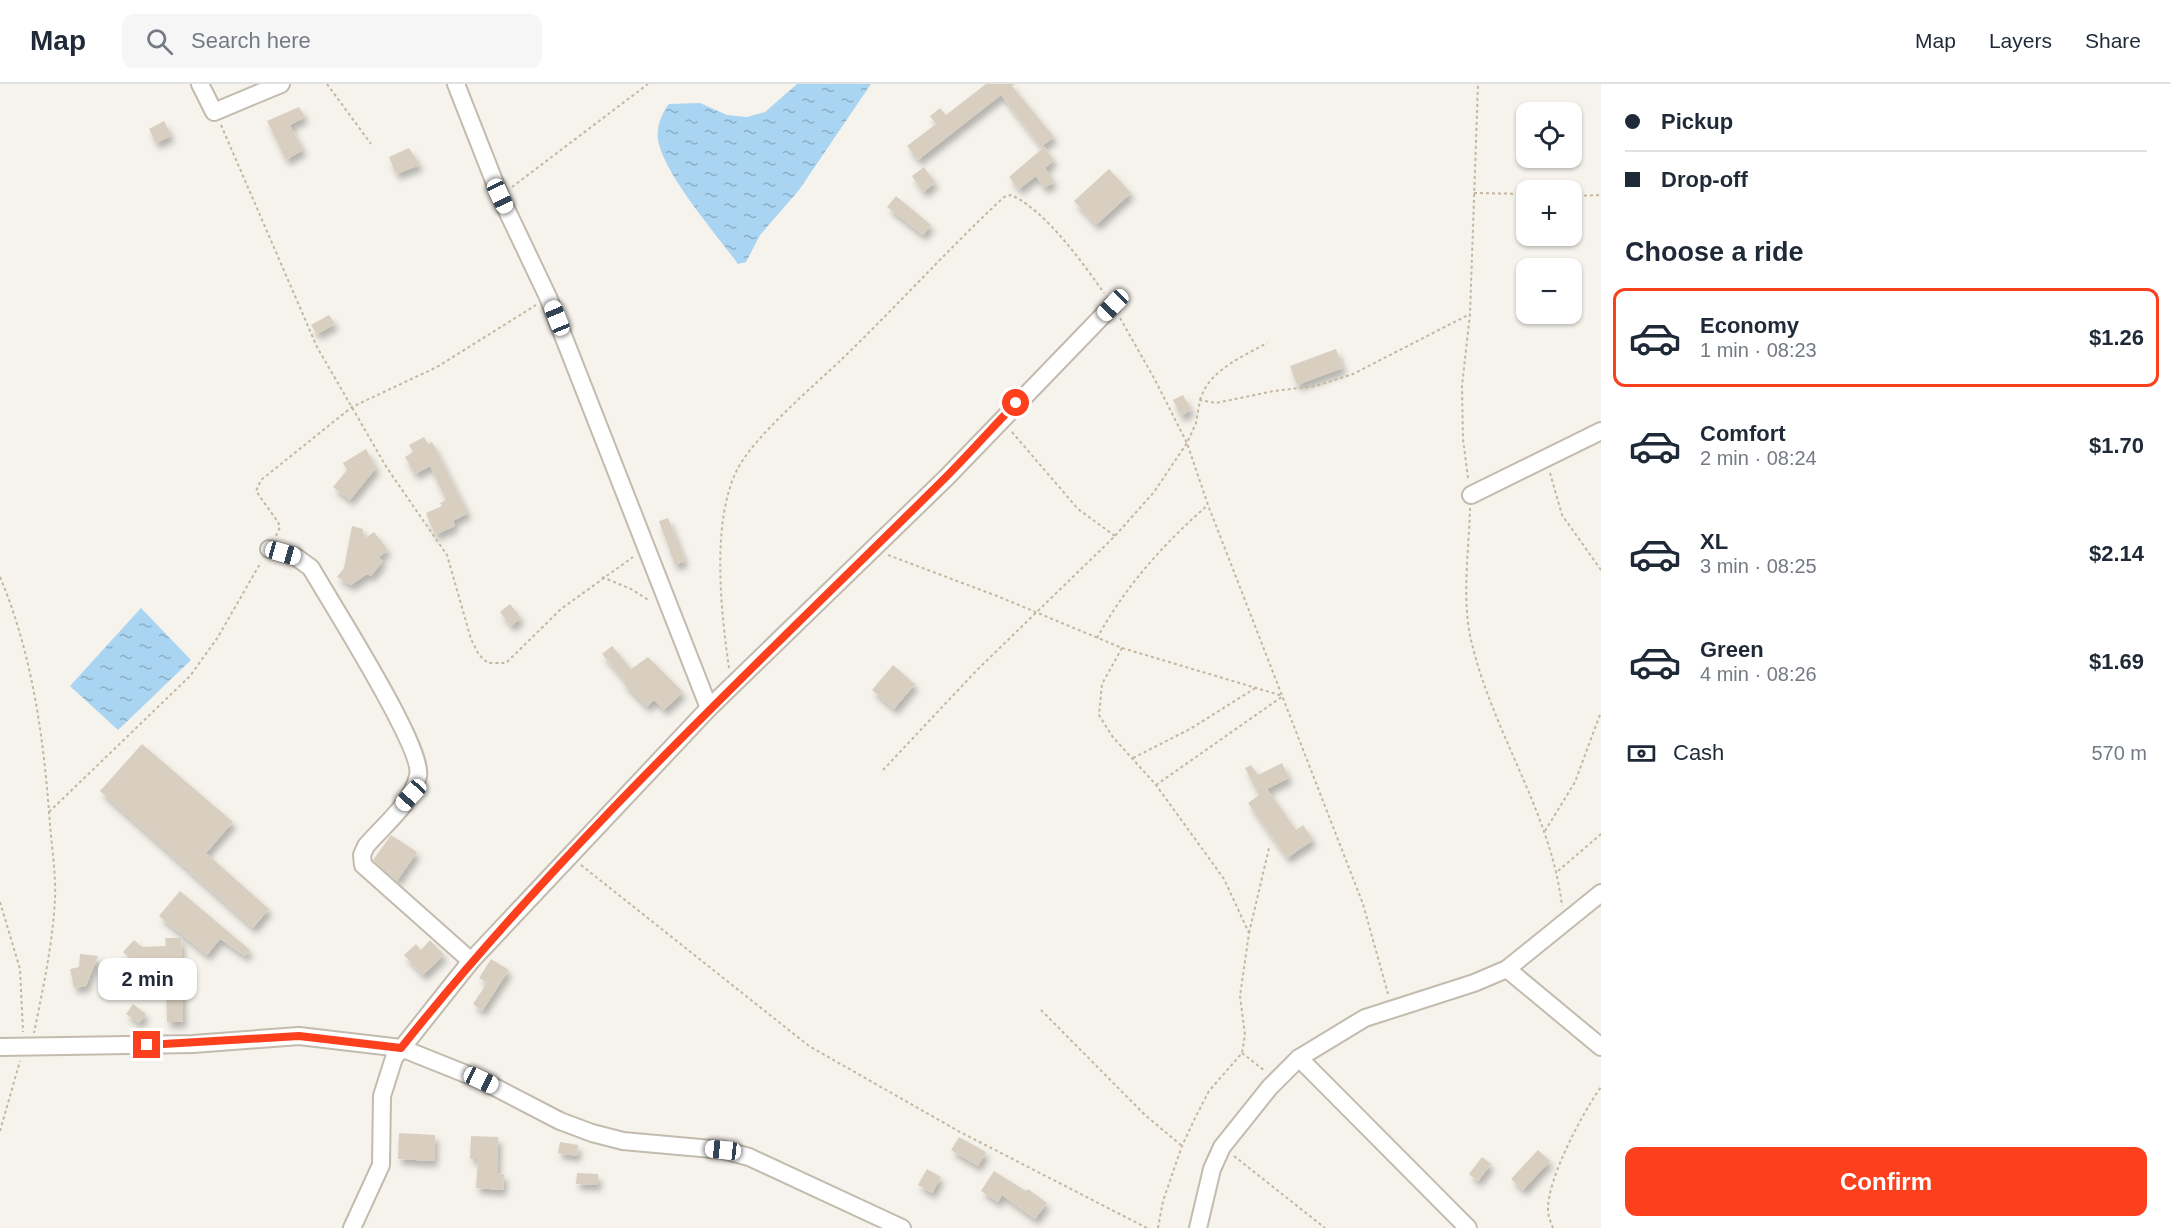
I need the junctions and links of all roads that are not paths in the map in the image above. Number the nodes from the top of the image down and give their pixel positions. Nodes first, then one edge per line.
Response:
1 (200, 84) edge
2 (281, 84) edge
3 (456, 84) edge
4 (1113, 305) road end
5 (1601, 432) edge
6 (1471, 495) road end
7 (269, 549) road end
8 (709, 708) junction
9 (1601, 893) edge
10 (471, 961) junction
11 (1507, 969) junction
12 (0, 1047) edge
13 (1601, 1047) edge
14 (401, 1048) junction
15 (1299, 1058) junction
16 (352, 1228) edge
17 (902, 1228) edge
18 (1198, 1228) edge
19 (1468, 1228) edge

1 - 2 street
3 - 8 street
4 - 8 street
5 - 6 street
7 - 10 street
8 - 10 street
9 - 11 street
10 - 14 street
11 - 13 street
11 - 15 street
12 - 14 street
14 - 16 street
14 - 17 street
15 - 18 street
15 - 19 street

